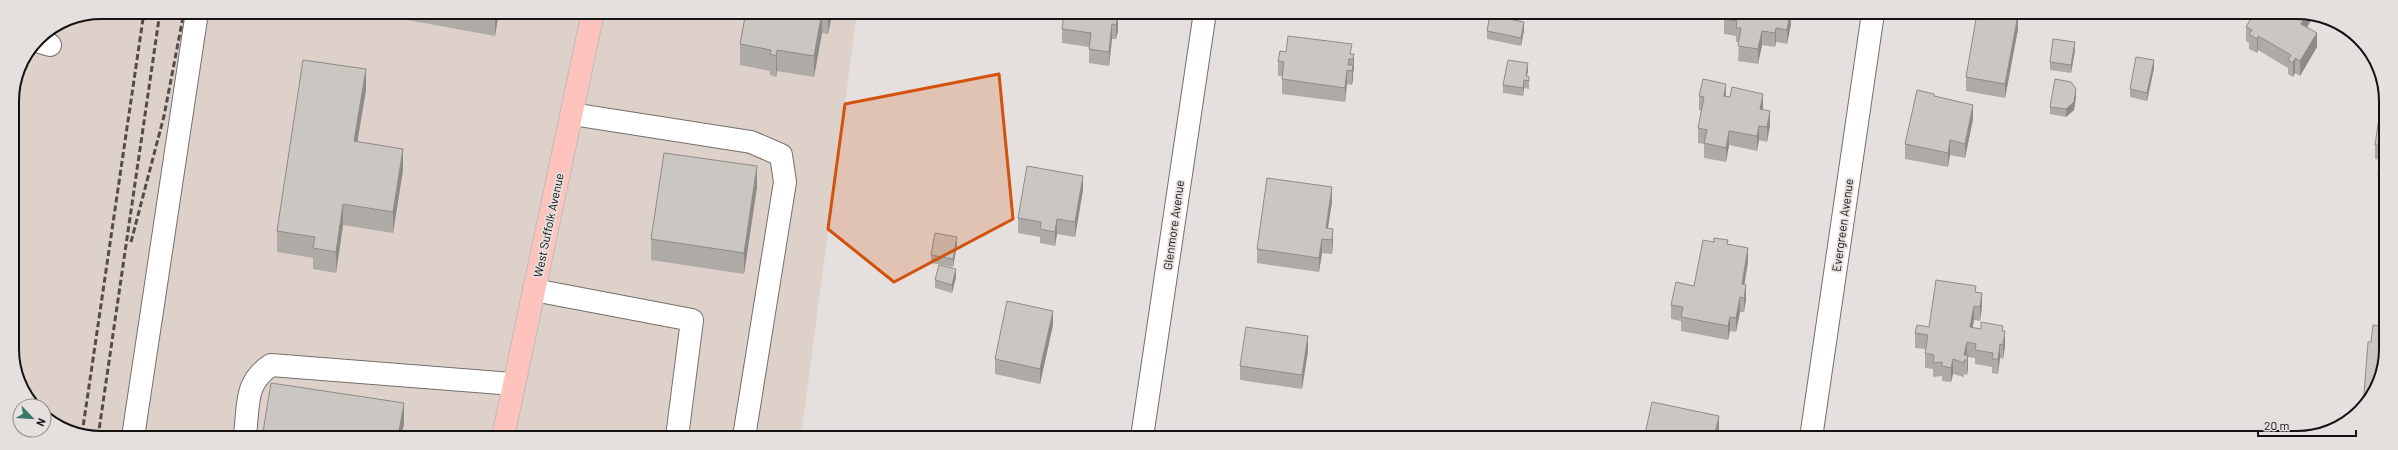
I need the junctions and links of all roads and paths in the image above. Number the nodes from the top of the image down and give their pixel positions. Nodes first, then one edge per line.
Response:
1 (196, 19) edge
2 (592, 19) edge
3 (1204, 19) edge
4 (1872, 19) edge
5 (572, 114) junction
6 (534, 290) junction
7 (514, 384) junction
8 (134, 431) edge
9 (245, 431) edge
10 (504, 431) edge
11 (678, 431) edge
12 (745, 431) edge
13 (1143, 431) edge
14 (1812, 431) edge

1 - 8 street
2 - 5 main road, West Suffolk Avenue
3 - 13 street, Glenmore Avenue
4 - 14 street, Evergreen Avenue
5 - 6 main road, West Suffolk Avenue
5 - 12 street
6 - 7 main road, West Suffolk Avenue
6 - 11 street
7 - 9 street
7 - 10 main road, West Suffolk Avenue

